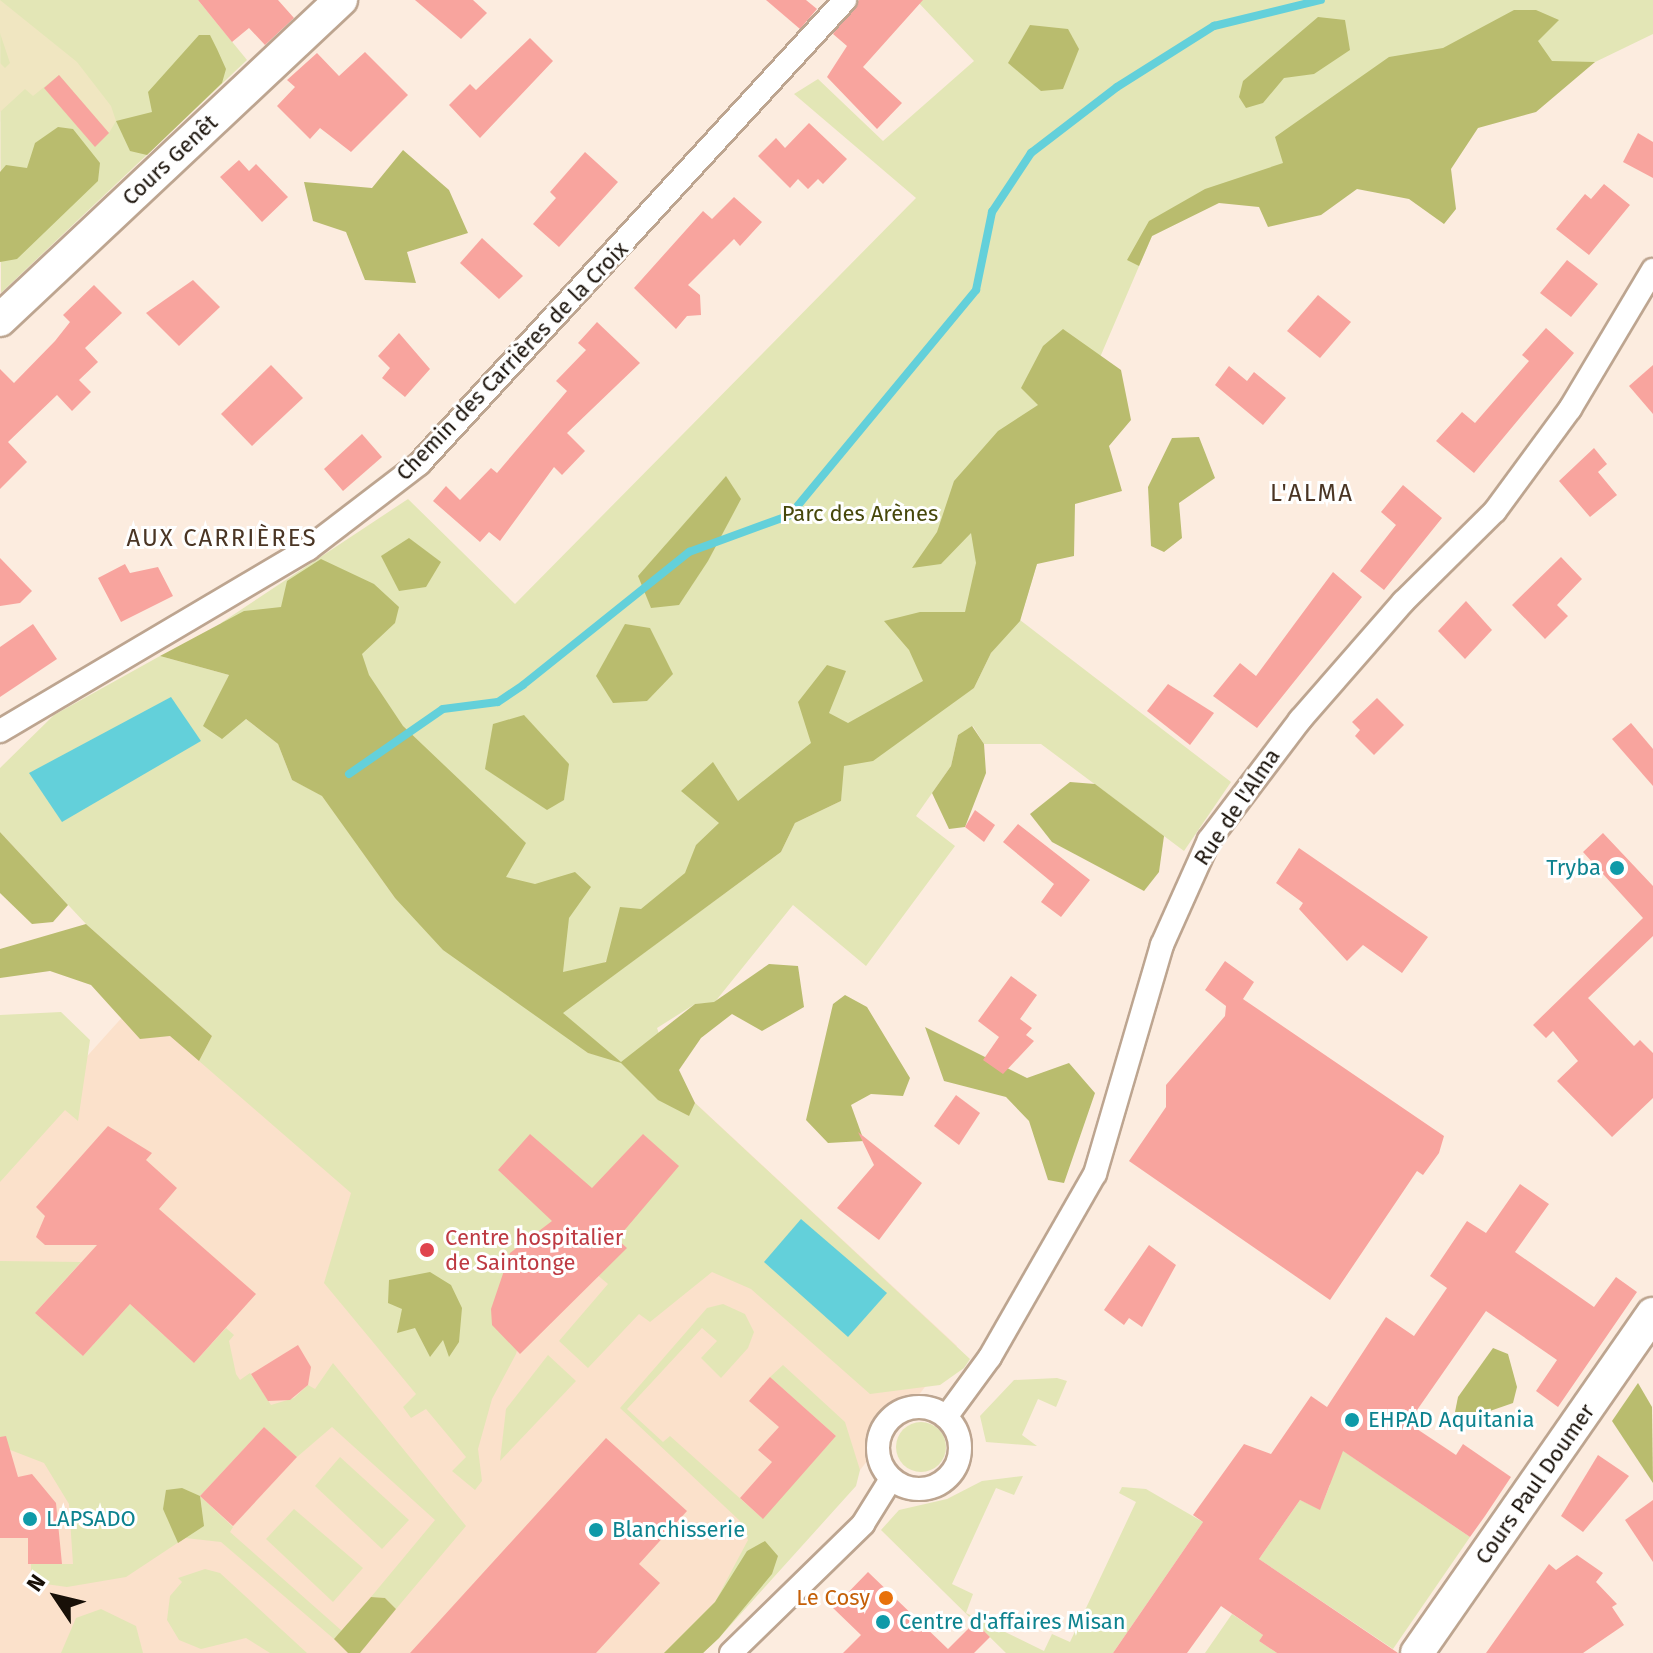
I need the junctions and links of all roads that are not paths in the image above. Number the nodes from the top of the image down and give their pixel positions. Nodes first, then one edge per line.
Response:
1 (341, 0) edge
2 (845, 0) edge
3 (1653, 270) edge
4 (1647, 294) edge
5 (0, 320) edge
6 (0, 731) edge
7 (1653, 1314) edge
8 (946, 1417) junction
9 (891, 1479) junction
10 (731, 1653) edge
11 (1417, 1653) edge

1 - 5 main road, Cours Genêt
2 - 6 street, Chemin des Carrières de la Croix
3 - 4 street, Rue de l'Alma
4 - 8 street, Rue de l'Alma
7 - 11 main road, Cours Paul Doumer
8 - 9 street
8 - 9 street
9 - 10 street

